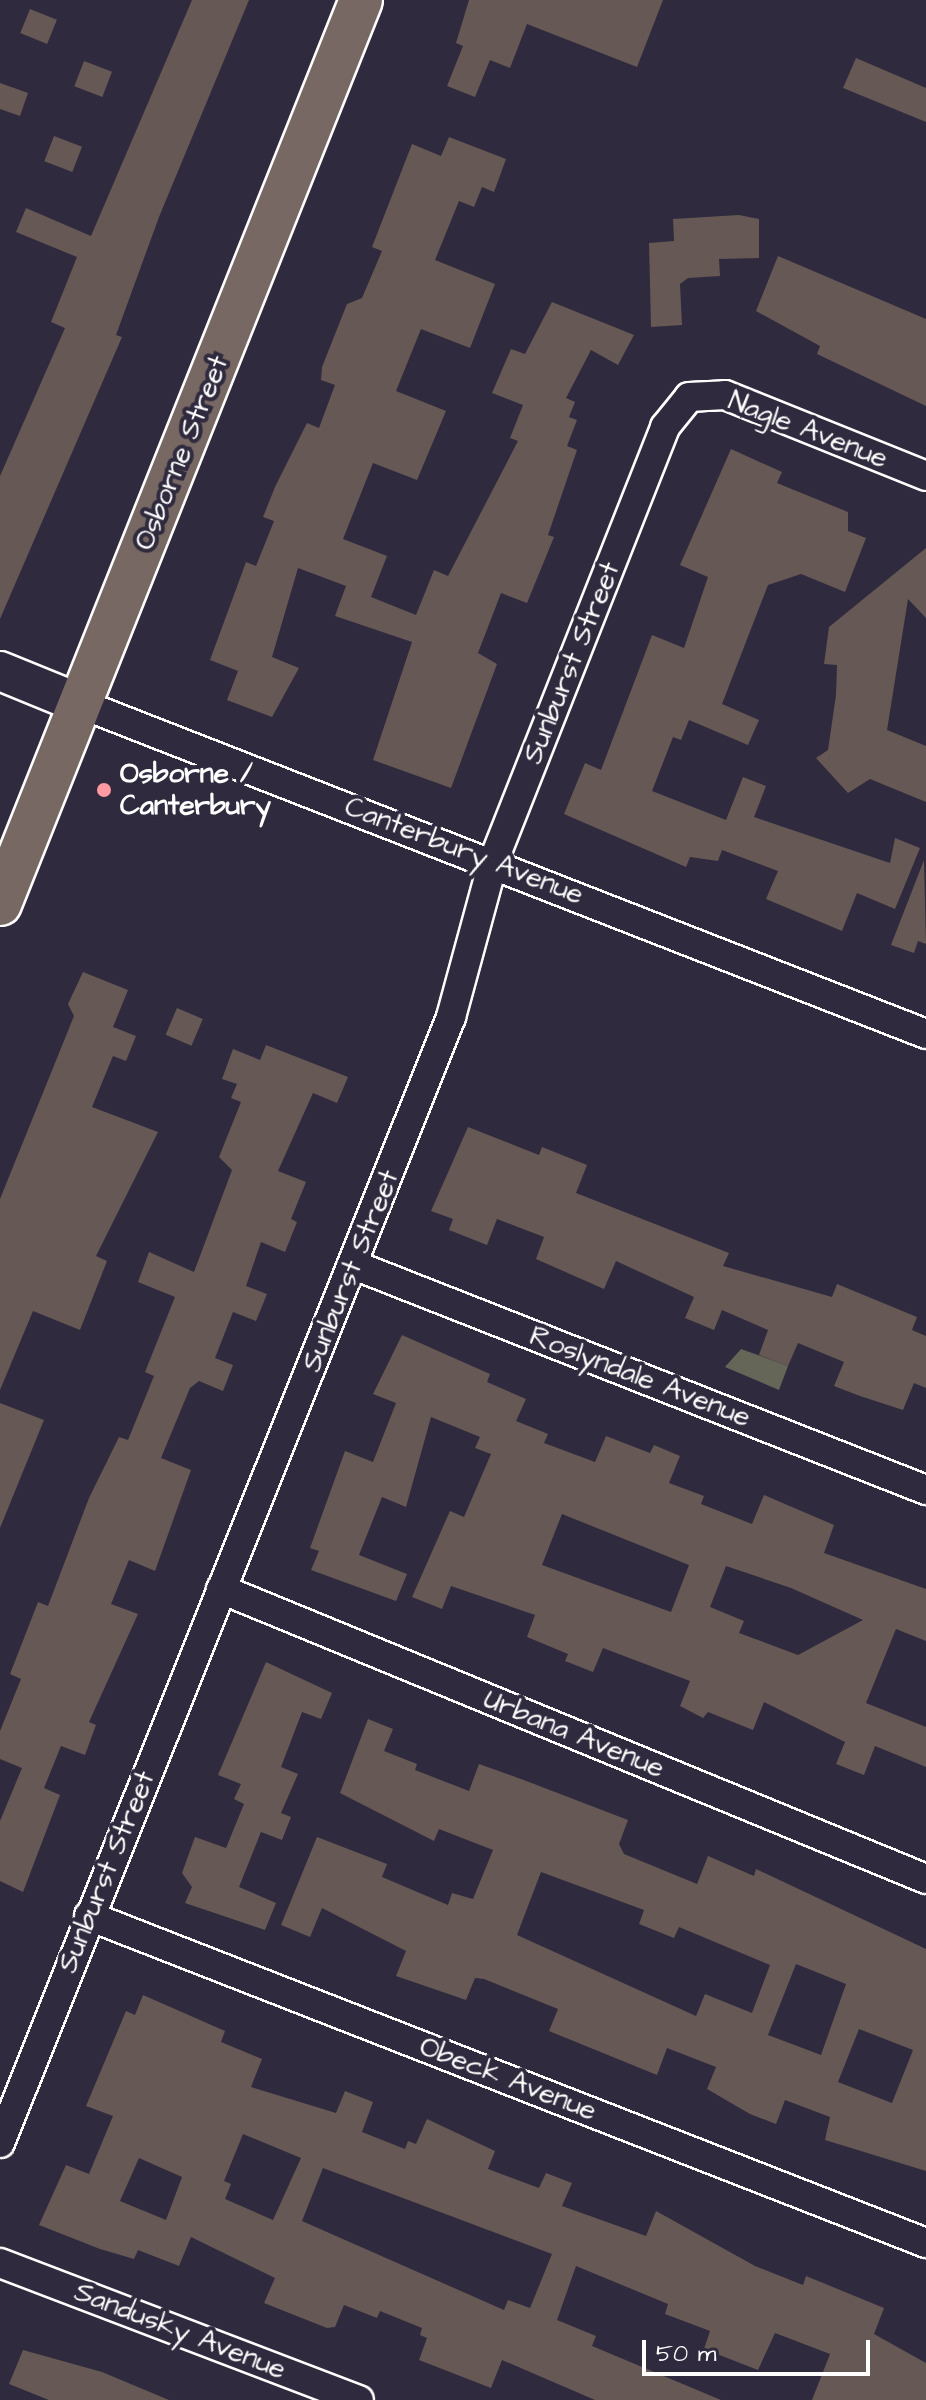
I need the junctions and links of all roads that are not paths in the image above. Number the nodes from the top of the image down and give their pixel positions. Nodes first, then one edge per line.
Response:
1 (361, 0) edge
2 (689, 397) joint
3 (926, 476) edge
4 (0, 671) edge
5 (81, 704) junction
6 (493, 862) junction
7 (0, 904) edge
8 (926, 1034) edge
9 (354, 1265) junction
10 (926, 1490) edge
11 (221, 1589) junction
12 (926, 1879) edge
13 (89, 1916) junction
14 (0, 2143) edge
15 (926, 2243) edge
16 (0, 2263) edge
17 (359, 2400) edge

1 - 5 main road, Osborne Street
2 - 3 street, Nagle Avenue
2 - 6 street, Sunburst Street
4 - 5 street, Canterbury Avenue
5 - 6 street, Canterbury Avenue
5 - 7 main road, Osborne Street
6 - 8 street, Canterbury Avenue
6 - 9 street, Sunburst Street
9 - 10 street, Roslyndale Avenue
9 - 11 street, Sunburst Street
11 - 12 street, Urbana Avenue
11 - 13 street, Sunburst Street
13 - 14 street, Sunburst Street
13 - 15 street, Obeck Avenue
16 - 17 street, Sandusky Avenue

